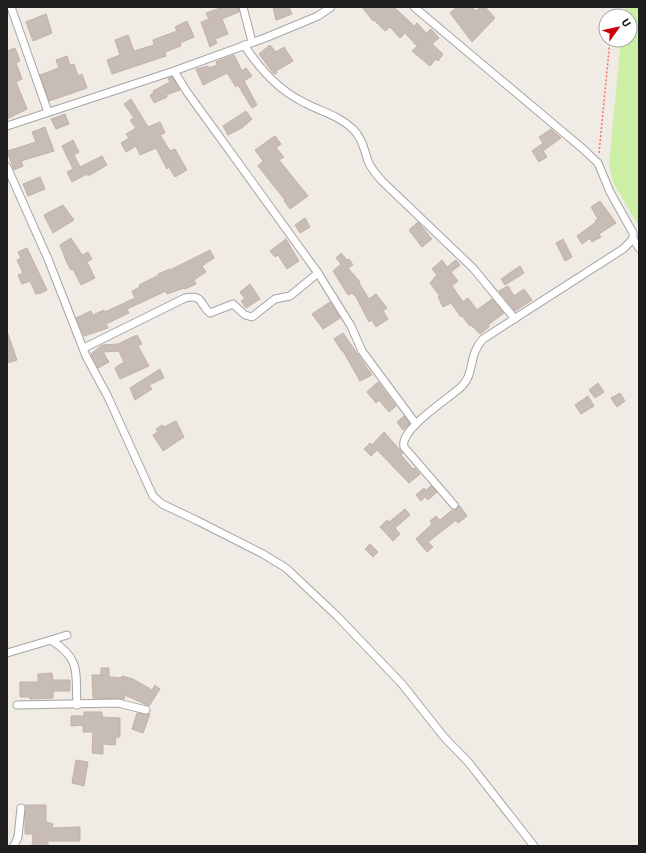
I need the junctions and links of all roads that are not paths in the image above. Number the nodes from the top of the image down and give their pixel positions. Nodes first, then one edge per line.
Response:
1 (11, 7) edge
2 (243, 7) edge
3 (331, 7) edge
4 (414, 7) edge
5 (252, 42) junction
6 (244, 45) junction
7 (174, 71) junction
8 (48, 112) junction
9 (7, 126) edge
10 (7, 167) edge
11 (633, 239) junction
12 (639, 248) edge
13 (318, 273) junction
14 (515, 319) junction
15 (84, 348) junction
16 (416, 424) junction
17 (454, 505) dead end
18 (67, 635) dead end
19 (51, 640) junction
20 (7, 653) edge
21 (17, 705) dead end
22 (77, 705) junction
23 (146, 710) dead end
24 (21, 808) dead end
25 (14, 846) edge
26 (534, 846) edge

1 - 8 street
2 - 5 street
3 - 5 street
4 - 11 street
5 - 6 street
6 - 7 street
6 - 14 street
7 - 8 street
7 - 13 street
8 - 9 street
10 - 15 street
11 - 12 street
11 - 14 street
13 - 15 street
13 - 16 street
14 - 16 street
15 - 26 street
16 - 17 street
18 - 19 street
19 - 20 street
19 - 22 street
21 - 22 street
22 - 23 street
24 - 25 street

